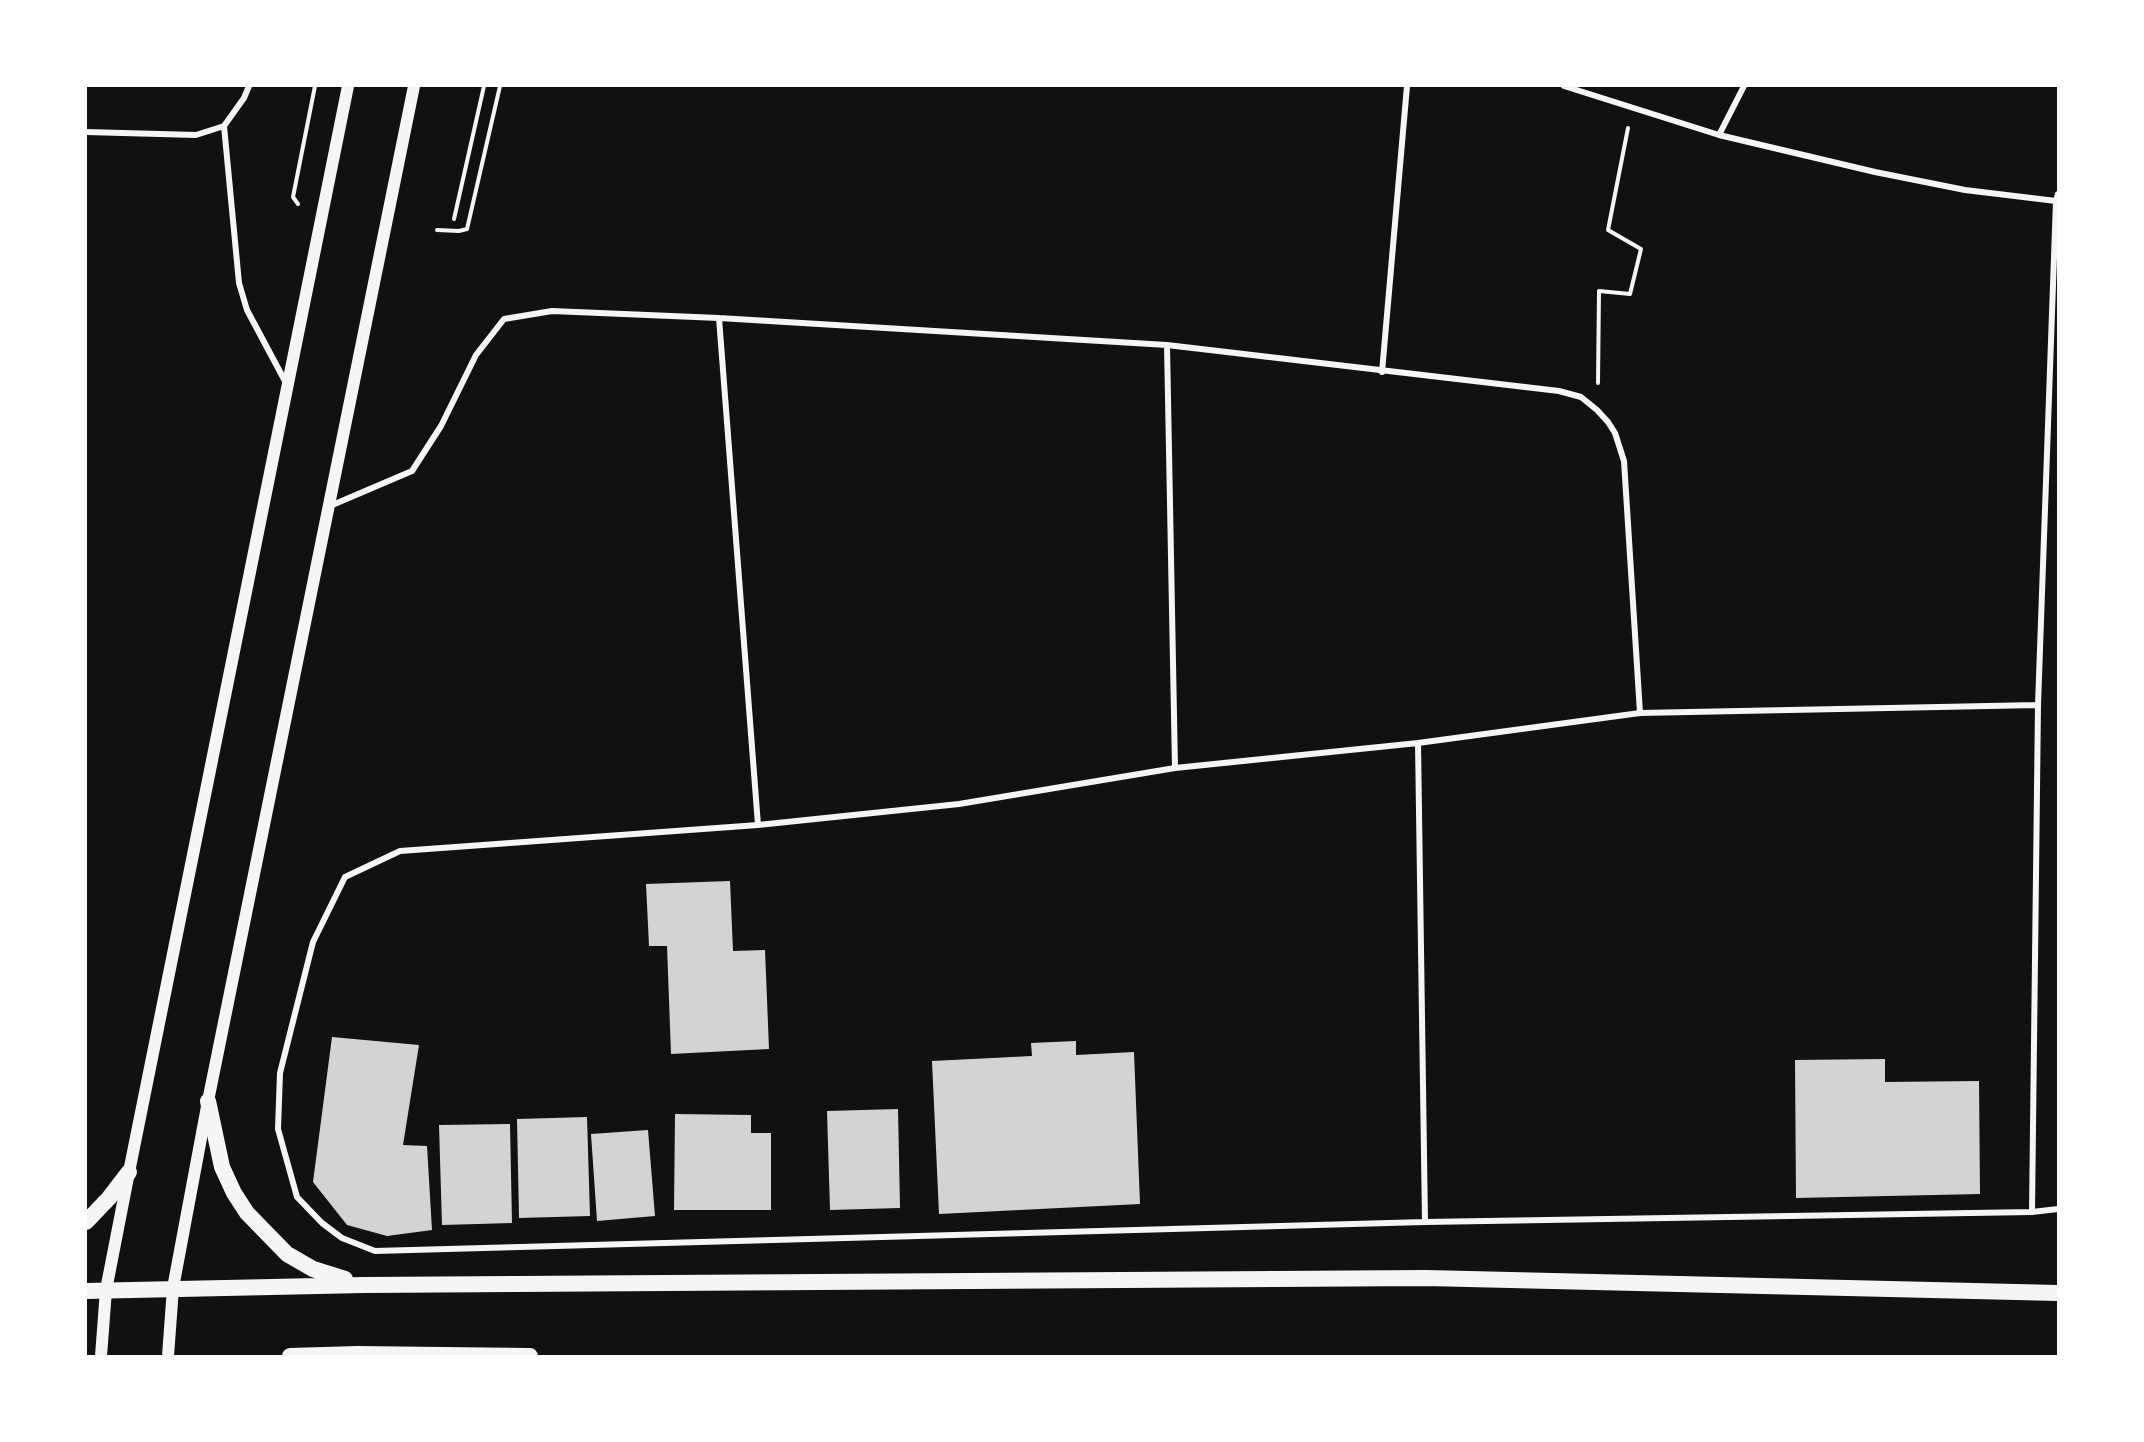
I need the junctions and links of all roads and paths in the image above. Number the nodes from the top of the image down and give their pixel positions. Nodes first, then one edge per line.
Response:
1 (249, 86) edge
2 (315, 86) edge
3 (348, 86) edge
4 (414, 86) edge
5 (484, 86) edge
6 (500, 86) edge
7 (1407, 86) edge
8 (1564, 86) edge
9 (1744, 86) edge
10 (1632, 107) junction
11 (224, 126) junction
12 (86, 132) edge
13 (1719, 135) junction
14 (2057, 198) edge
15 (304, 208) dead end
16 (454, 219) dead end
17 (437, 230) dead end
18 (719, 318) junction
19 (1167, 345) junction
20 (1382, 372) junction
21 (287, 386) junction
22 (1597, 410) junction
23 (329, 506) junction
24 (2038, 705) junction
25 (1640, 713) junction
26 (1418, 743) junction
27 (1175, 768) junction
28 (758, 825) junction
29 (208, 1101) junction
30 (129, 1172) junction
31 (2058, 1209) edge
32 (2032, 1212) junction
33 (86, 1222) edge
34 (1425, 1222) junction
35 (364, 1285) junction
36 (173, 1288) junction
37 (106, 1290) junction
38 (86, 1291) edge
39 (2058, 1293) edge
40 (354, 1355) edge
41 (101, 1356) edge
42 (168, 1356) edge
43 (290, 1356) edge
44 (530, 1356) edge

1 - 11 street
2 - 15 path
3 - 21 main road
4 - 23 main road
5 - 16 path
6 - 17 path
7 - 20 street
8 - 10 street
9 - 13 street
10 - 13 street
10 - 22 path
11 - 12 street
11 - 21 street
13 - 14 street
14 - 24 street
18 - 19 street
18 - 23 street
18 - 28 street
19 - 20 street
19 - 27 street
20 - 22 street
21 - 30 main road
22 - 25 street
23 - 29 main road
24 - 25 street
24 - 32 street
25 - 26 street
26 - 27 street
26 - 34 street
27 - 28 street
28 - 34 street
29 - 35 highway
29 - 36 main road
30 - 33 highway
30 - 37 main road
31 - 32 street
32 - 34 street
35 - 36 highway
35 - 39 highway
36 - 37 highway
36 - 42 main road
37 - 38 highway
37 - 41 main road
40 - 43 highway
40 - 44 highway

